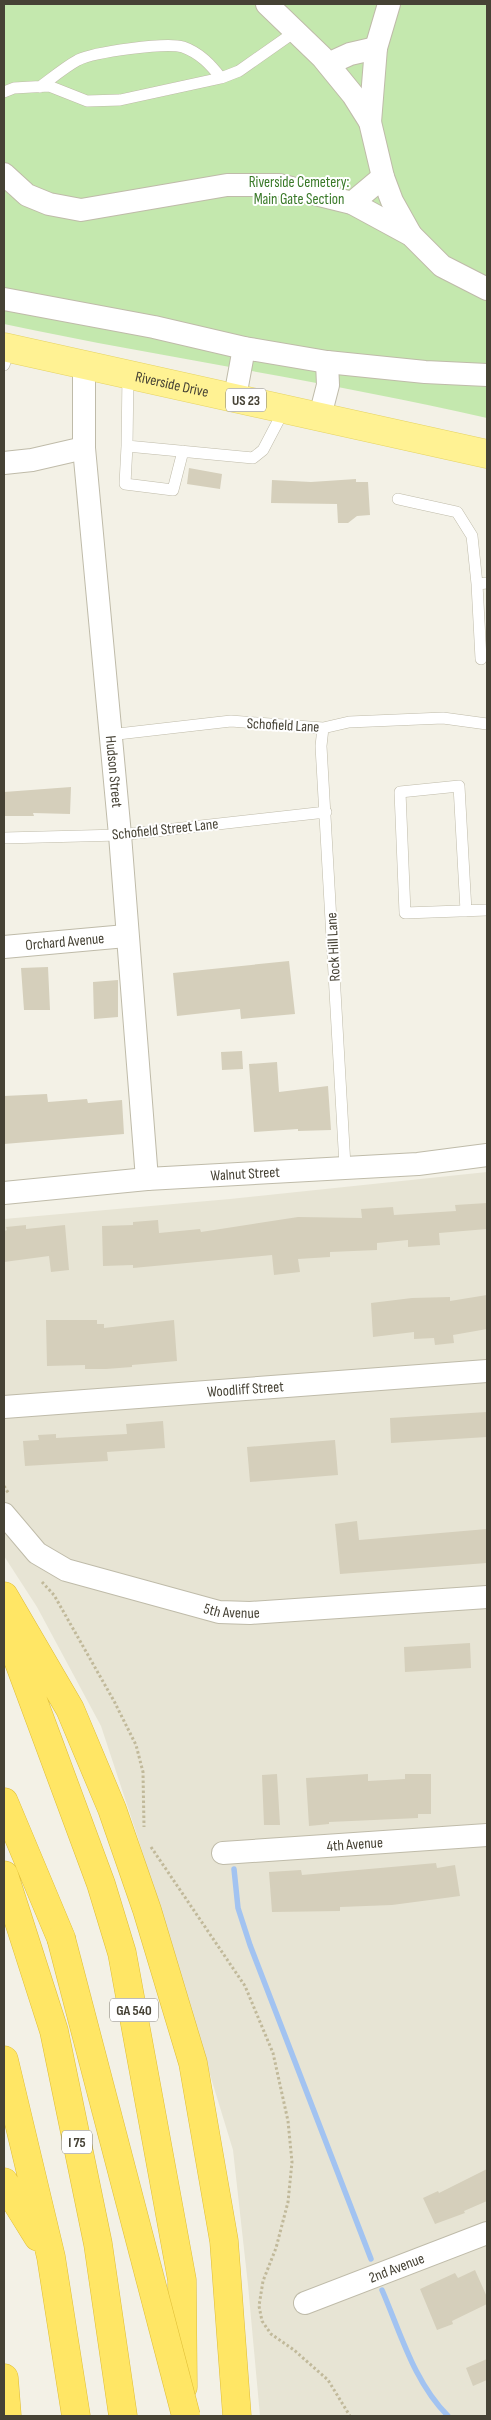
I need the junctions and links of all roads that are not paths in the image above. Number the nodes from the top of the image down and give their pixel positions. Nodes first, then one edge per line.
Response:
1 (267, 4) edge
2 (389, 4) edge
3 (296, 31) junction
4 (376, 48) junction
5 (328, 64) junction
6 (221, 78) junction
7 (40, 87) junction
8 (4, 92) edge
9 (370, 122) junction
10 (4, 174) edge
11 (383, 177) junction
12 (352, 203) junction
13 (411, 236) junction
14 (485, 287) edge
15 (4, 299) edge
16 (244, 348) junction
17 (6, 353) edge
18 (327, 362) junction
19 (84, 363) junction
20 (128, 373) junction
21 (487, 375) edge
22 (234, 397) junction
23 (285, 408) junction
24 (320, 416) junction
25 (128, 446) junction
26 (84, 448) junction
27 (184, 451) junction
28 (487, 454) edge
29 (4, 463) edge
30 (398, 499) dead end
31 (482, 583) edge
32 (481, 659) dead end
33 (487, 724) edge
34 (323, 728) junction
35 (109, 735) junction
36 (326, 812) junction
37 (120, 834) junction
38 (4, 838) edge
39 (487, 910) edge
40 (466, 911) junction
41 (126, 936) junction
42 (4, 947) edge
43 (487, 1154) edge
44 (345, 1166) junction
45 (147, 1179) junction
46 (4, 1193) edge
47 (487, 1372) edge
48 (4, 1407) edge
49 (9, 1508) edge
50 (4, 1596) edge
51 (487, 1597) edge
52 (4, 1622) edge
53 (4, 1802) edge
54 (487, 1835) edge
55 (223, 1853) dead end
56 (4, 1875) edge
57 (4, 2060) edge
58 (4, 2182) edge
59 (487, 2233) edge
60 (51, 2257) junction
61 (305, 2303) dead end
62 (4, 2378) edge
63 (7, 2416) edge
64 (76, 2416) edge
65 (123, 2416) edge
66 (185, 2416) edge
67 (236, 2416) edge

1 - 3 street
2 - 4 street
3 - 5 street
3 - 6 lane
4 - 5 street
4 - 9 street
5 - 9 street
6 - 7 lane
6 - 7 lane
7 - 8 lane
9 - 11 street
10 - 12 street
11 - 12 street
11 - 13 street
12 - 13 street
13 - 14 street
15 - 16 street
16 - 18 street
16 - 22 street
17 - 19 main road, Riverside Drive / US 23
18 - 21 street
18 - 24 street
19 - 20 main road, Riverside Drive / US 23
19 - 26 street, Hudson Street
20 - 22 main road, Riverside Drive / US 23
20 - 25 lane
22 - 23 main road, Riverside Drive / US 23
23 - 24 main road, Riverside Drive / US 23
23 - 27 lane
24 - 28 main road, Riverside Drive / US 23
25 - 27 lane
25 - 27 lane
26 - 29 street
26 - 35 street, Hudson Street
30 - 31 lane
31 - 32 lane
33 - 34 lane, Schofield Lane
34 - 35 lane, Schofield Lane
34 - 36 lane, Rock Hill Lane
35 - 37 street, Hudson Street
36 - 37 lane, Schofield Street Lane
36 - 44 lane, Rock Hill Lane
37 - 38 lane, Schofield Street Lane
37 - 41 street, Hudson Street
39 - 40 lane
40 - 40 lane
41 - 42 street, Orchard Avenue
41 - 45 street, Hudson Street
43 - 44 street, Walnut Street
44 - 45 street, Walnut Street
45 - 46 street, Walnut Street
47 - 48 street, Woodliff Street
49 - 51 street, 5th Avenue
50 - 67 highway
52 - 66 highway, GA 540
53 - 66 highway, bridge
54 - 55 street, 4th Avenue
56 - 65 highway, I 75
57 - 60 highway
58 - 60 highway
59 - 61 street, 2nd Avenue
60 - 64 highway
62 - 63 highway

